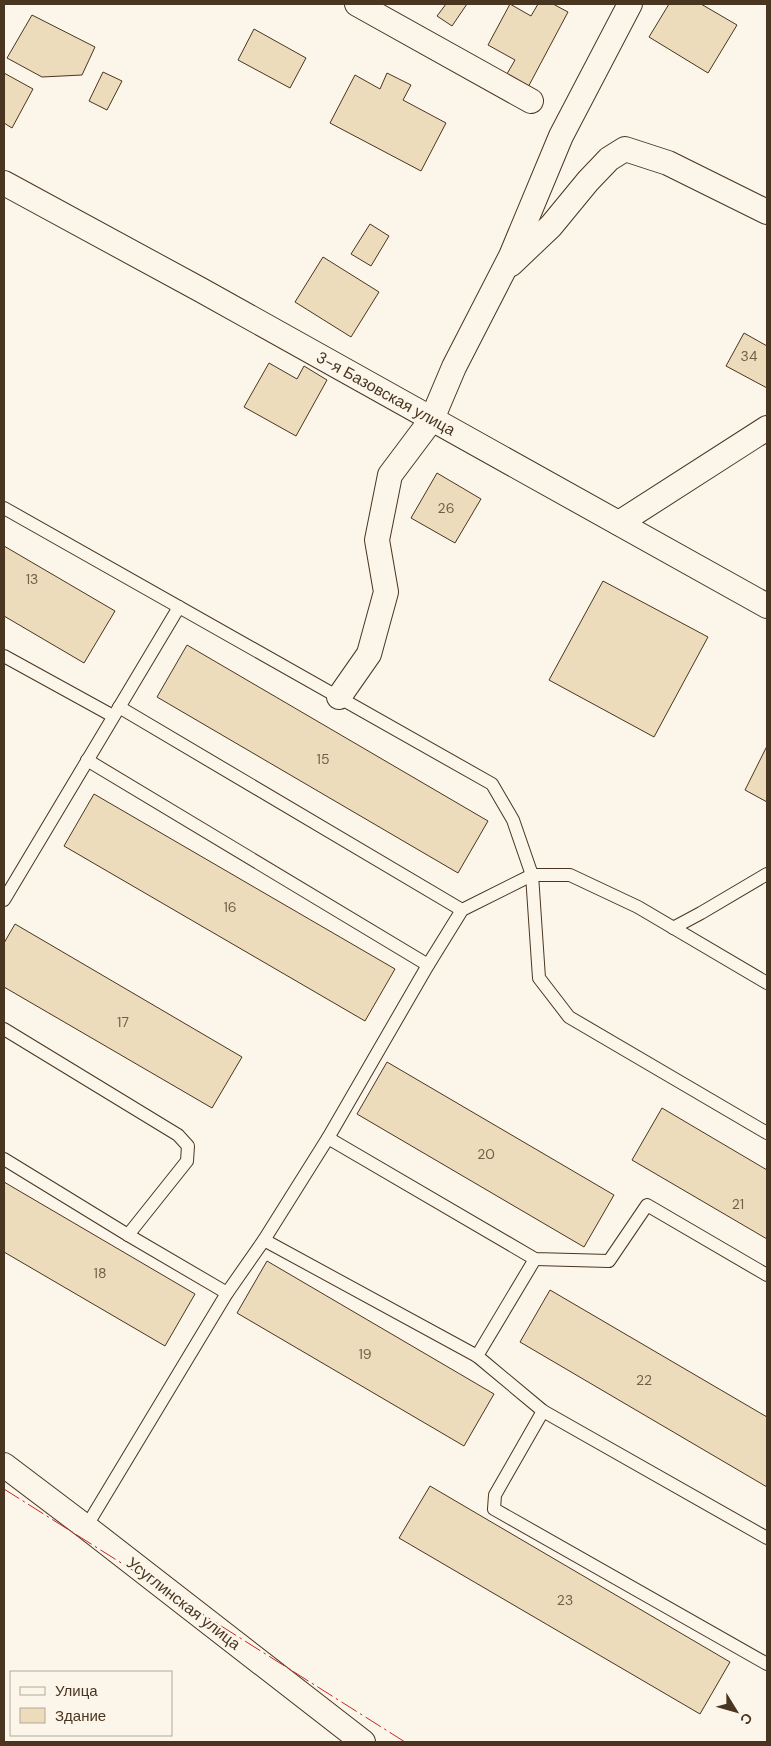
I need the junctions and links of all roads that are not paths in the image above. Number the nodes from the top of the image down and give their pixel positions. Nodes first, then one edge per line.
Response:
1 (357, 4) edge
2 (630, 4) edge
3 (531, 101) dead end
4 (4, 183) edge
5 (767, 212) edge
6 (502, 273) junction
7 (432, 419) junction
8 (767, 428) edge
9 (4, 508) edge
10 (619, 523) junction
11 (767, 606) edge
12 (179, 607) junction
13 (4, 656) edge
14 (339, 697) junction
15 (116, 712) junction
16 (87, 760) junction
17 (767, 874) edge
18 (532, 876) junction
19 (4, 900) edge
20 (462, 910) junction
21 (673, 928) junction
22 (428, 965) junction
23 (767, 983) edge
24 (4, 1029) edge
25 (767, 1132) edge
26 (328, 1138) junction
27 (4, 1159) edge
28 (128, 1235) junction
29 (264, 1240) junction
30 (535, 1259) junction
31 (767, 1275) edge
32 (227, 1292) junction
33 (477, 1356) junction
34 (543, 1411) junction
35 (4, 1465) edge
36 (86, 1527) junction
37 (767, 1538) edge
38 (766, 1659) edge
39 (363, 1742) edge

1 - 3 street
2 - 6 street
4 - 7 street, 3-я Базовская улица
5 - 6 street
6 - 7 street
7 - 10 street, 3-я Базовская улица
7 - 14 street
8 - 10 street
9 - 12 lane
10 - 11 street, 3-я Базовская улица
12 - 14 lane
12 - 15 lane
13 - 15 lane
14 - 18 lane
15 - 16 lane
15 - 20 lane
16 - 19 lane
16 - 22 lane
17 - 21 lane
18 - 20 lane
18 - 21 lane
18 - 25 lane
20 - 22 lane
21 - 23 lane
22 - 26 lane
24 - 28 lane
26 - 29 lane
26 - 30 lane
27 - 28 lane
28 - 32 lane
29 - 32 lane
29 - 33 lane
30 - 31 lane
30 - 33 lane
32 - 36 lane
33 - 34 lane
34 - 37 lane
34 - 38 lane
35 - 36 street, Усуглинская улица
36 - 39 street, Усуглинская улица

